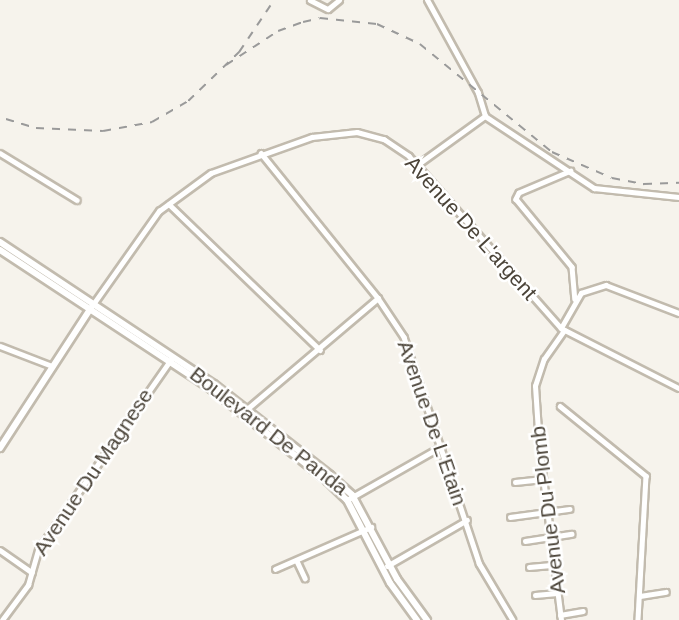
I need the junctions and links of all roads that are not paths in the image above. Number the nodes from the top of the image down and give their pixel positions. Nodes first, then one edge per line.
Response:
1 (310, 0) edge
2 (339, 0) edge
3 (427, 0) edge
4 (485, 116) junction
5 (0, 153) edge
6 (261, 153) junction
7 (417, 165) junction
8 (571, 171) junction
9 (679, 197) edge
10 (77, 200) dead end
11 (169, 204) junction
12 (0, 242) edge
13 (0, 250) edge
14 (378, 298) junction
15 (575, 299) junction
16 (92, 306) junction
17 (679, 313) edge
18 (563, 329) junction
19 (0, 346) edge
20 (320, 350) junction
21 (170, 359) junction
22 (52, 366) junction
23 (679, 388) edge
24 (560, 406) dead end
25 (245, 412) junction
26 (442, 446) junction
27 (0, 448) edge
28 (543, 479) junction
29 (515, 482) dead end
30 (350, 497) junction
31 (568, 509) dead end
32 (547, 513) junction
33 (510, 517) dead end
34 (466, 520) junction
35 (371, 527) junction
36 (362, 530) junction
37 (572, 534) dead end
38 (551, 540) junction
39 (525, 541) dead end
40 (0, 550) edge
41 (297, 561) junction
42 (389, 565) junction
43 (554, 565) junction
44 (529, 567) dead end
45 (382, 568) junction
46 (275, 569) dead end
47 (32, 572) junction
48 (305, 578) dead end
49 (666, 592) dead end
50 (557, 593) junction
51 (536, 595) dead end
52 (640, 596) junction
53 (584, 611) dead end
54 (561, 617) edge
55 (2, 620) edge
56 (417, 620) edge
57 (428, 620) edge
58 (513, 620) edge
59 (638, 620) edge

1 - 2 street
3 - 4 street
4 - 7 street
4 - 8 street
5 - 10 street
6 - 7 street, Avenue De L'argent
6 - 11 street, Avenue De L'argent
6 - 14 street, Avenue De L'Etain
7 - 18 street, Avenue De L'argent
8 - 9 street
8 - 15 street
11 - 16 street, Avenue De L'argent
11 - 20 street
12 - 16 street
13 - 16 street
14 - 20 street
14 - 26 street, Avenue De L'Etain
15 - 17 street
15 - 18 street, Avenue Du Plomb
16 - 21 street, Boulevard De Panda
16 - 22 street
18 - 23 street, Avenue De L'argent
18 - 28 street, Avenue Du Plomb
19 - 22 street
20 - 25 street
21 - 25 street, Boulevard De Panda
21 - 47 street, Avenue Du Magnese
22 - 27 street
24 - 52 street
25 - 30 street, Boulevard De Panda
26 - 30 street
26 - 34 street, Avenue De L'Etain
28 - 29 street
28 - 32 street, Avenue Du Plomb
30 - 35 street, Boulevard De Panda
30 - 36 street, Boulevard De Panda
31 - 32 street
32 - 33 street
32 - 38 street, Avenue Du Plomb
34 - 42 street
34 - 58 street, Avenue De L'Etain
35 - 36 street
35 - 42 street, Boulevard De Panda
36 - 41 street
36 - 45 street, Boulevard De Panda
37 - 38 street
38 - 39 street
38 - 43 street, Avenue Du Plomb
40 - 47 street
41 - 46 street
41 - 48 street
42 - 45 street
42 - 57 street, Boulevard De Panda
43 - 44 street
43 - 50 street, Avenue Du Plomb
45 - 56 street, Boulevard De Panda
47 - 55 street, Avenue Du Magnese
49 - 52 street
50 - 51 street
50 - 54 street, Avenue Du Plomb
52 - 59 street
53 - 54 street

